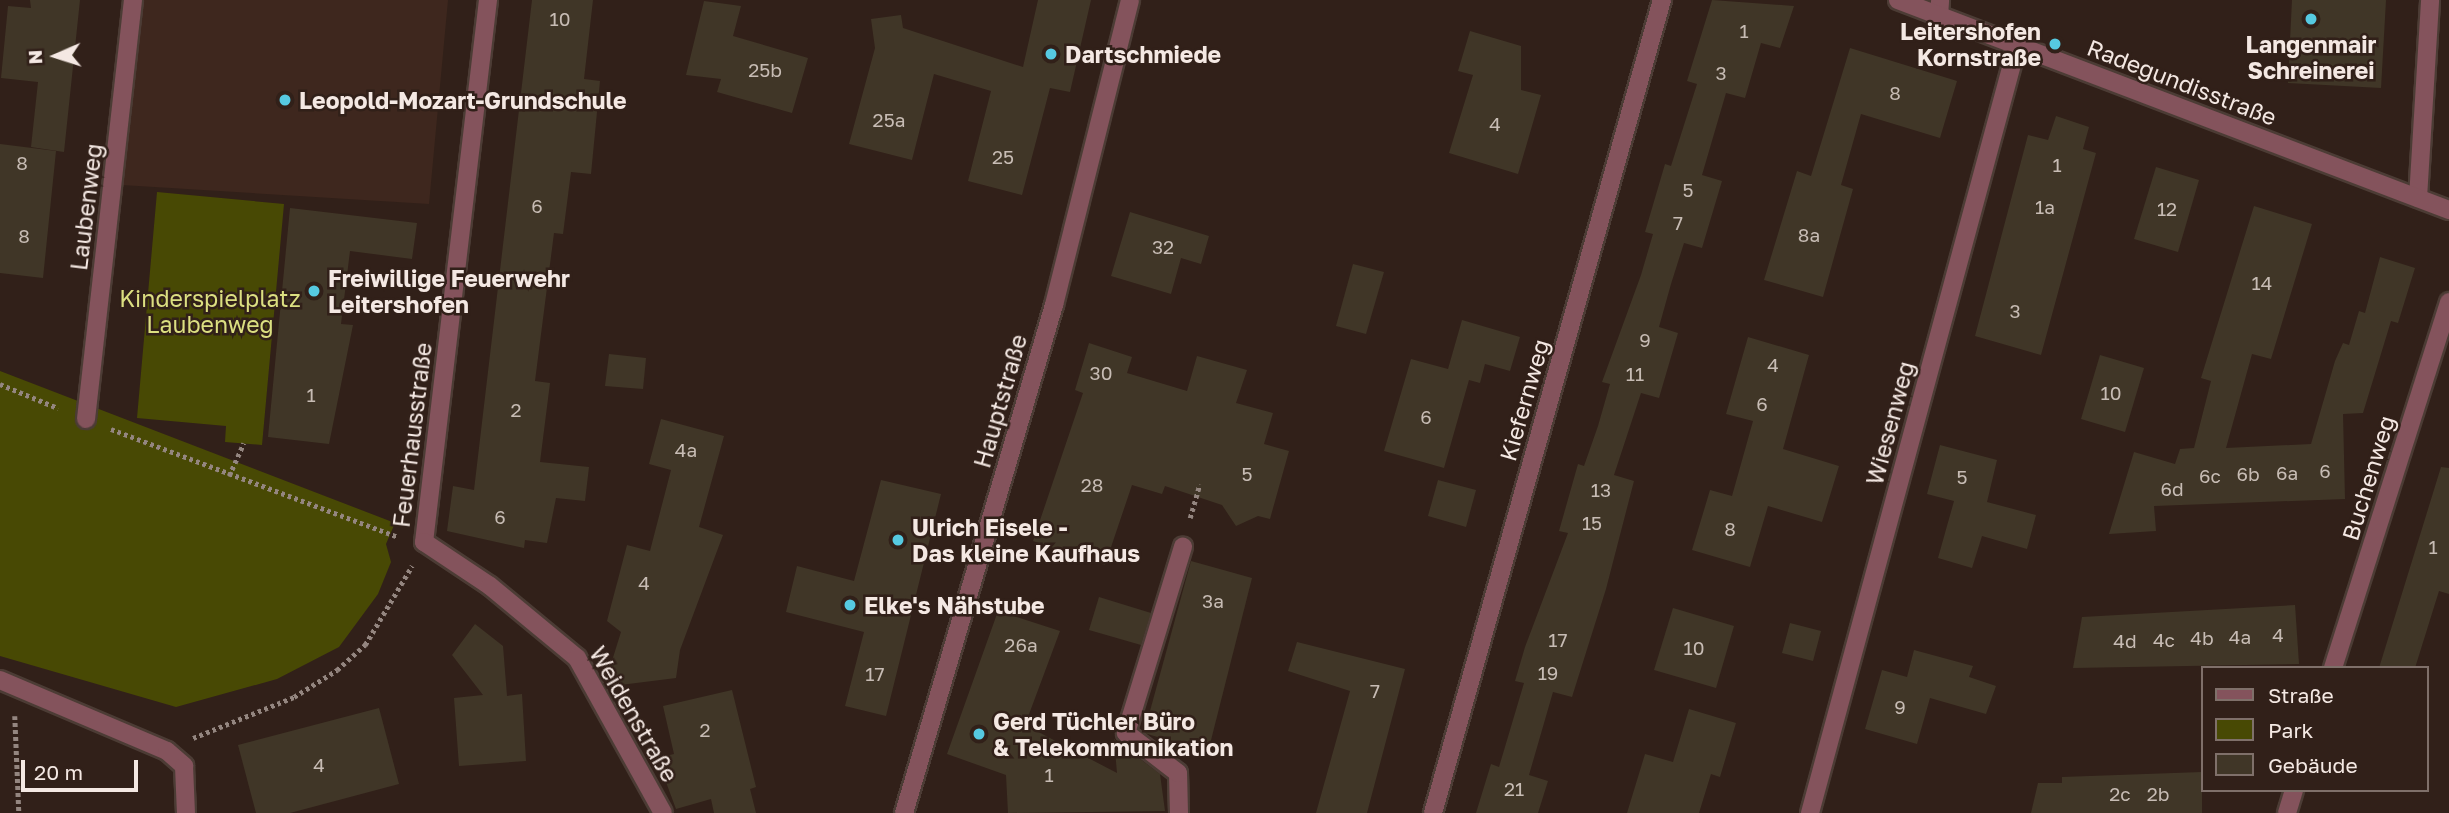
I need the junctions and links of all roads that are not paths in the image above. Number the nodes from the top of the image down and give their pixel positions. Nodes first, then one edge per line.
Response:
1 (133, 0) edge
2 (488, 0) edge
3 (1130, 0) edge
4 (1662, 0) edge
5 (1898, 0) edge
6 (2430, 0) edge
7 (1940, 8) edge
8 (2017, 46) junction
9 (2418, 198) junction
10 (2449, 211) edge
11 (2449, 302) edge
12 (86, 419) road end
13 (424, 542) joint
14 (1183, 546) road end
15 (2334, 666) edge
16 (0, 680) edge
17 (2293, 792) edge
18 (186, 813) edge
19 (663, 813) edge
20 (904, 813) edge
21 (1179, 813) edge
22 (1433, 813) edge
23 (1810, 813) edge
24 (2287, 813) edge

1 - 12 street, Laubenweg
2 - 13 street, Feuerhausstraße
3 - 20 street, Hauptstraße
4 - 22 street, Kiefernweg
5 - 7 street, Radegundisstraße
6 - 9 street
7 - 8 street, Radegundisstraße
8 - 9 street, Radegundisstraße
8 - 23 street, Wiesenweg
9 - 10 street, Radegundisstraße
11 - 15 street, Buchenweg
13 - 19 street, Weidenstraße
14 - 21 street
16 - 18 street
17 - 24 street

